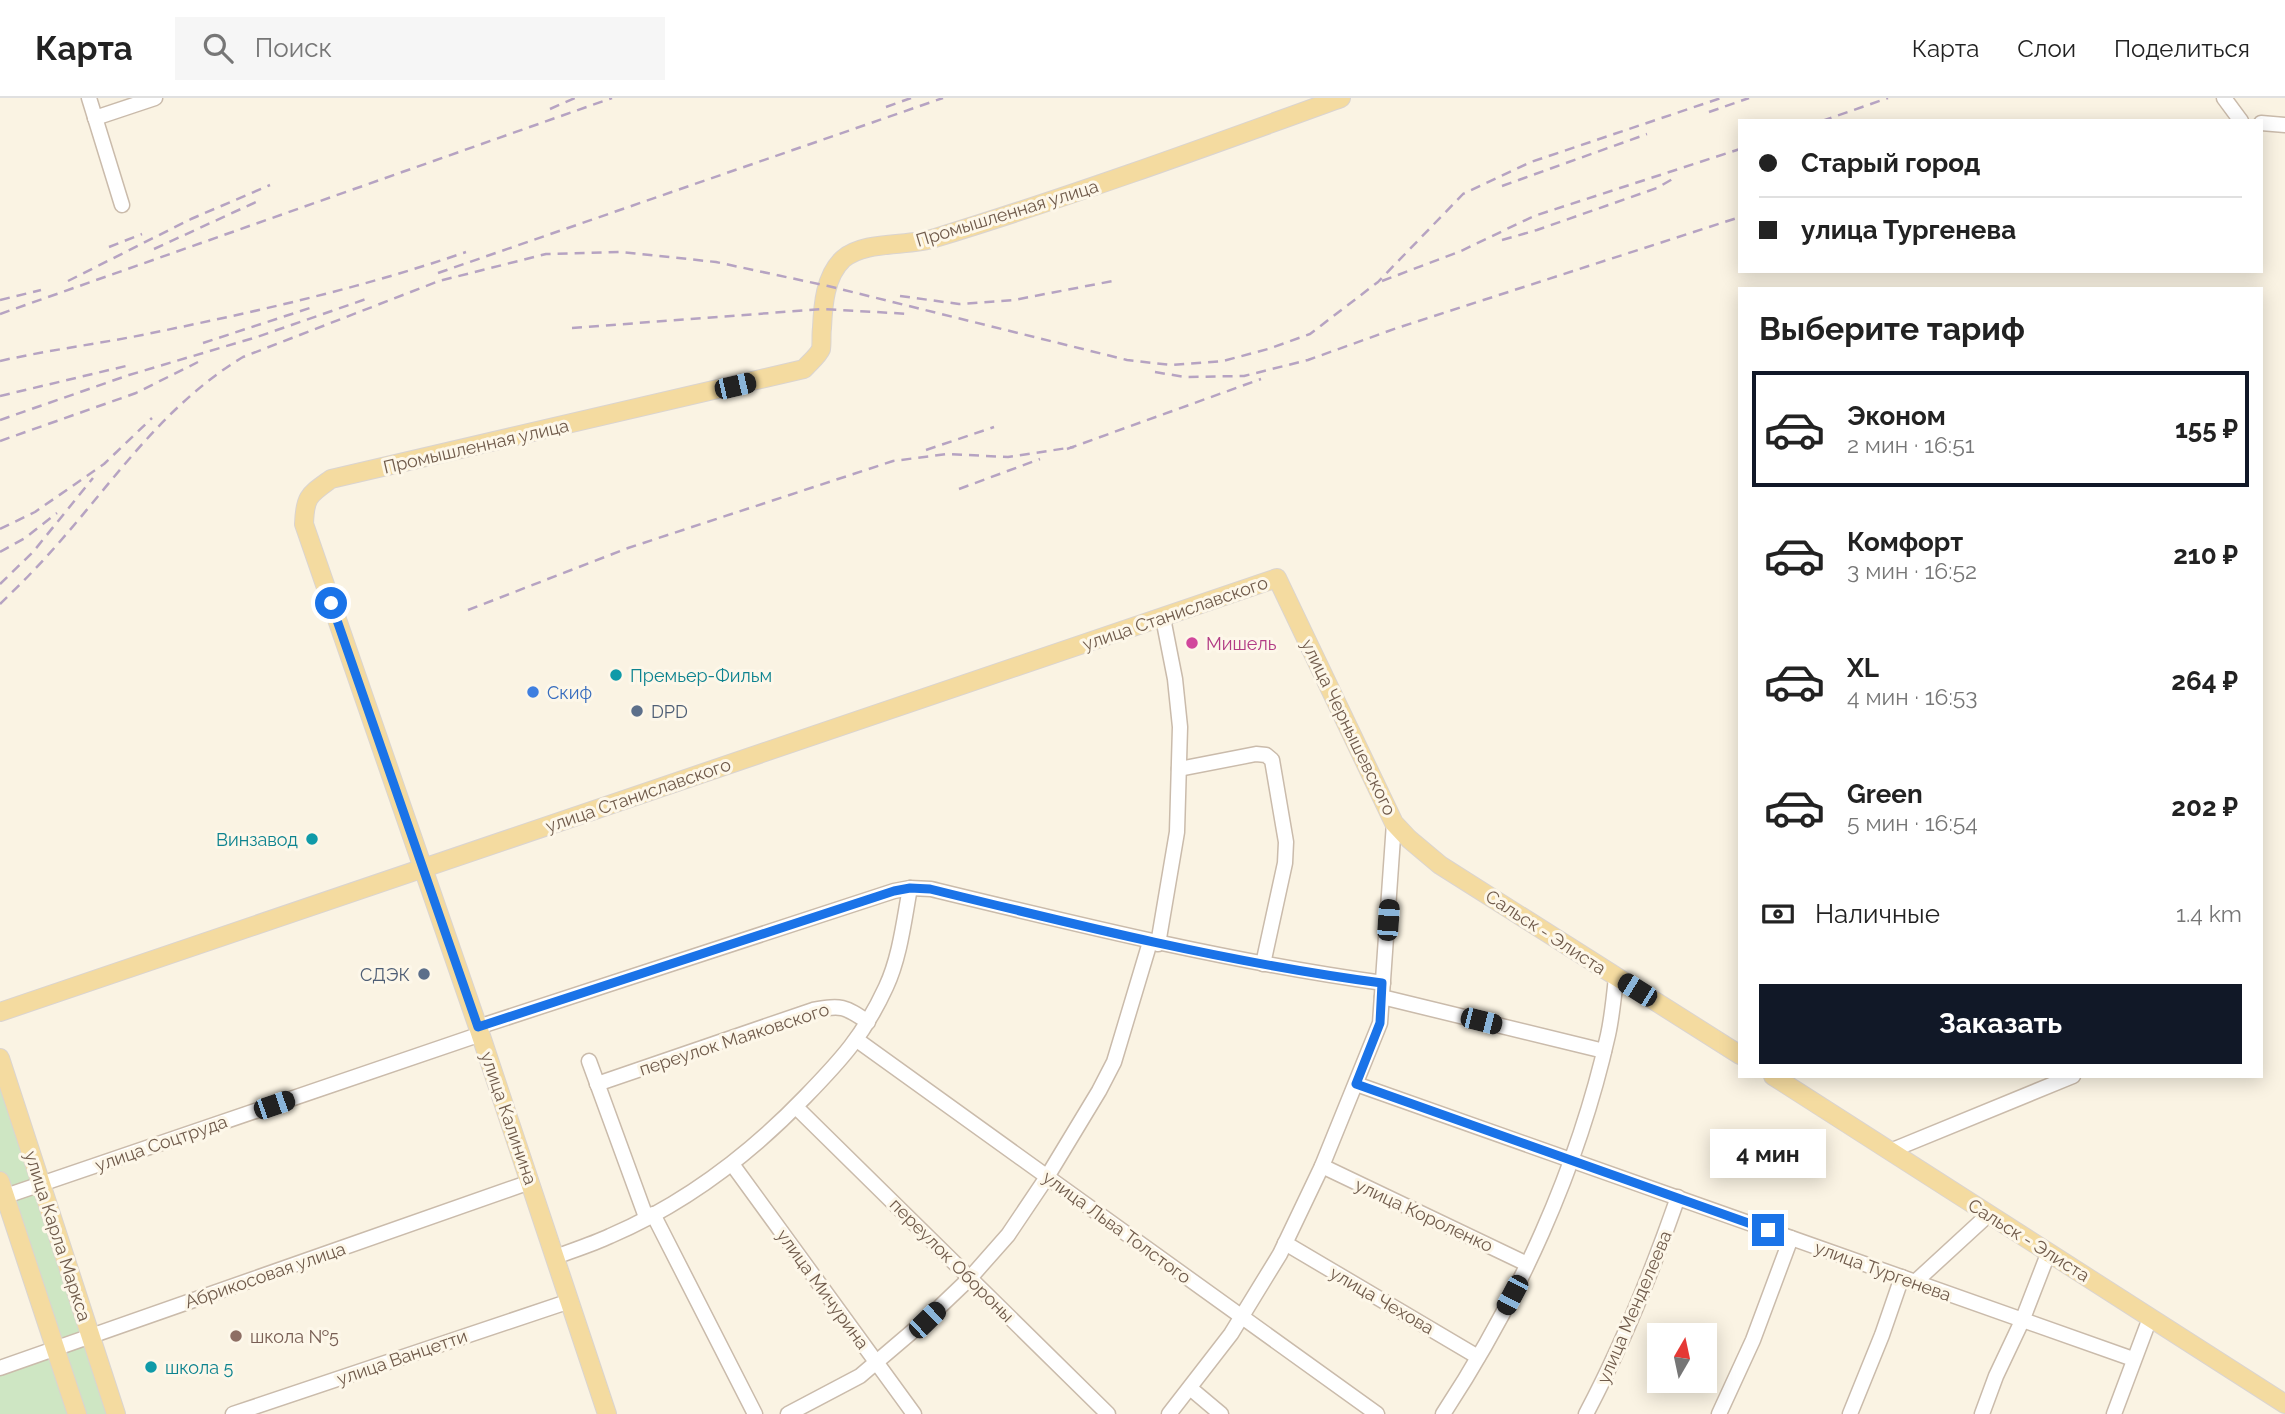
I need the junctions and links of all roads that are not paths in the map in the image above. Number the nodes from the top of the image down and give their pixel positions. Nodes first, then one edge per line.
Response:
1 (89, 98) edge
2 (155, 98) edge
3 (1341, 98) edge
4 (2224, 98) edge
5 (95, 118) junction
6 (2240, 119) edge
7 (2263, 123) edge
8 (2285, 125) edge
9 (122, 205) dead end
10 (305, 504) joint
11 (1276, 578) joint
12 (1163, 618) junction
13 (1179, 769) junction
14 (1394, 823) junction
15 (422, 867) junction
16 (910, 888) junction
17 (1154, 943) junction
18 (1263, 964) junction
19 (1616, 978) junction
20 (1382, 990) junction
21 (0, 1012) edge
22 (868, 1022) junction
23 (479, 1030) junction
24 (857, 1040) junction
25 (1604, 1051) junction
26 (1738, 1054) edge
27 (0, 1058) edge
28 (589, 1061) dead end
29 (1776, 1078) edge
30 (2068, 1078) edge
31 (597, 1084) junction
32 (1356, 1084) junction
33 (796, 1107) junction
34 (1890, 1151) junction
35 (1570, 1159) junction
36 (733, 1164) junction
37 (1322, 1166) junction
38 (1047, 1177) junction
39 (530, 1182) junction
40 (41, 1184) junction
41 (2, 1192) edge
42 (1678, 1197) junction
43 (1988, 1215) junction
44 (650, 1216) junction
45 (1791, 1238) junction
46 (1285, 1243) junction
47 (2048, 1254) junction
48 (555, 1257) junction
49 (1527, 1264) junction
50 (970, 1278) junction
51 (1908, 1280) junction
52 (570, 1301) junction
53 (1242, 1316) junction
54 (2150, 1318) junction
55 (2022, 1321) junction
56 (91, 1336) junction
57 (56, 1349) junction
58 (1478, 1357) junction
59 (2133, 1359) junction
60 (876, 1363) junction
61 (0, 1368) edge
62 (1190, 1388) junction
63 (2285, 1404) edge
64 (77, 1414) edge
65 (117, 1414) edge
66 (233, 1414) edge
67 (607, 1414) edge
68 (755, 1414) edge
69 (788, 1414) edge
70 (914, 1414) edge
71 (1108, 1414) edge
72 (1169, 1414) edge
73 (1221, 1414) edge
74 (1377, 1414) edge
75 (1443, 1414) edge
76 (1586, 1414) edge
77 (1719, 1414) edge
78 (1850, 1414) edge
79 (1982, 1414) edge
80 (2114, 1414) edge

1 - 5 street
2 - 5 street
3 - 10 main road, Промышленная улица
4 - 6 street
5 - 9 street
7 - 8 street
10 - 15 main road, улица Калинина
11 - 12 main road, улица Станиславского
11 - 14 main road, улица Чернышевского
12 - 13 street
12 - 15 main road, улица Станиславского
13 - 17 street
13 - 18 street
14 - 19 main road, Сальск - Элиста
14 - 20 street, улица Чернышевского
15 - 21 main road, улица Станиславского
15 - 23 main road, улица Калинина
16 - 17 street
16 - 22 street
16 - 23 street, улица Соцтруда
17 - 18 street
17 - 38 street
18 - 20 street
19 - 25 street
19 - 26 main road, Сальск - Элиста
20 - 25 street
20 - 32 street, улица Чернышевского
22 - 24 street
22 - 31 street, переулок Маяковского
23 - 39 main road, улица Калинина
23 - 40 street, улица Соцтруда
24 - 33 street
24 - 38 street, улица Льва Толстого
25 - 35 street
27 - 40 main road, улица Карла Маркса
28 - 31 street
29 - 34 main road, Сальск - Элиста
30 - 34 street
31 - 44 street
32 - 35 street, улица Тургенева
32 - 37 street, улица Чернышевского
33 - 36 street
33 - 50 street, переулок Обороны
34 - 43 main road, Сальск - Элиста
35 - 42 street, улица Тургенева
35 - 49 street
36 - 44 street
36 - 60 street, улица Мичурина
37 - 46 street, улица Чернышевского
37 - 49 street, улица Короленко
38 - 50 street
38 - 53 street, улица Льва Толстого
39 - 48 main road, улица Калинина
39 - 56 street, Абрикосовая улица
40 - 41 street, улица Соцтруда
40 - 56 main road, улица Карла Маркса
41 - 57 main road
42 - 45 street, улица Тургенева
42 - 76 street, улица Менделеева
43 - 47 main road, Сальск - Элиста
43 - 51 street
44 - 48 street
44 - 68 street
45 - 51 street, улица Тургенева
45 - 77 street
46 - 53 street, улица Чернышевского
46 - 58 street, улица Чехова
47 - 54 main road, Сальск - Элиста
47 - 55 street
48 - 52 main road, улица Калинина
49 - 58 street
50 - 60 street
50 - 71 street, переулок Обороны
51 - 55 street, улица Тургенева
51 - 78 street
52 - 66 street, улица Ванцетти
52 - 67 main road, улица Калинина
53 - 62 street, улица Чернышевского
53 - 74 street, улица Льва Толстого
54 - 59 street
54 - 63 main road, Сальск - Элиста
55 - 59 street, улица Тургенева
55 - 79 street
56 - 57 street, Абрикосовая улица
56 - 65 main road, улица Карла Маркса
57 - 61 street, Абрикосовая улица
57 - 64 main road
58 - 75 street
59 - 80 street
60 - 69 street
60 - 70 street, улица Мичурина
62 - 72 street, улица Чернышевского
62 - 73 street

